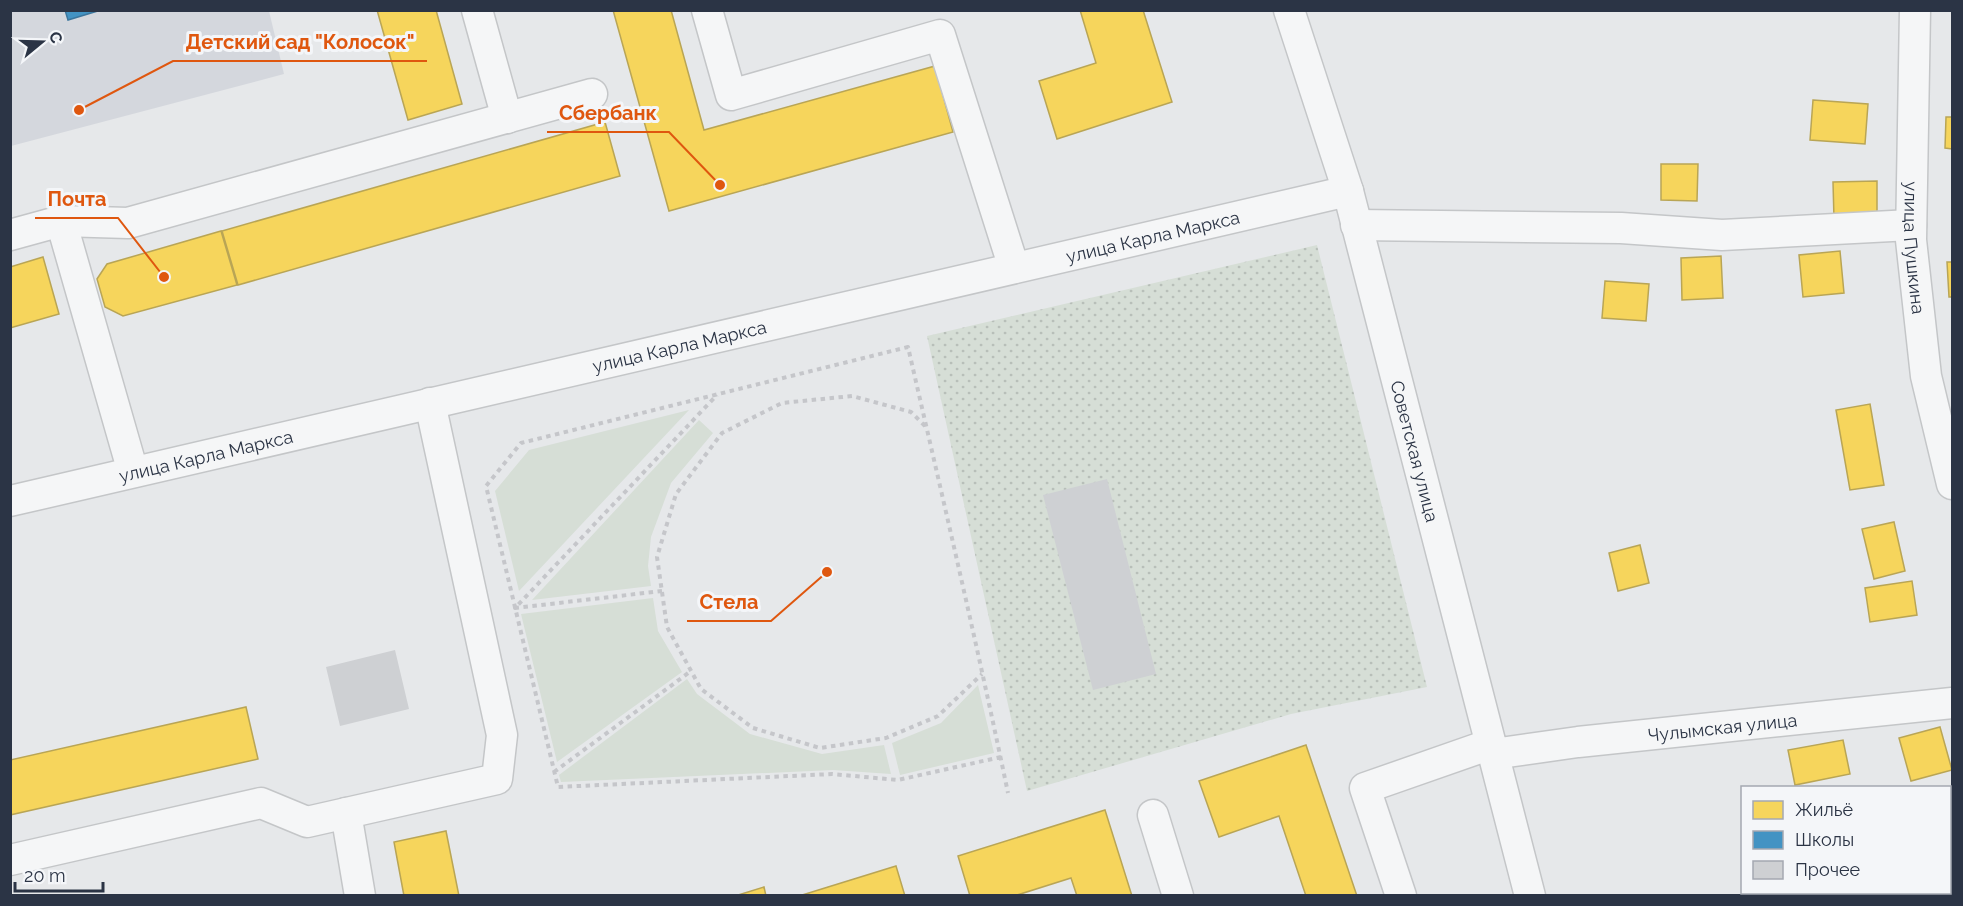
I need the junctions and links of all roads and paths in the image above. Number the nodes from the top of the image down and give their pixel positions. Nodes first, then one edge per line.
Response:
1 (477, 10) edge
2 (707, 10) edge
3 (1289, 10) edge
4 (1915, 10) edge
5 (592, 94) dead end
6 (507, 118) junction
7 (1348, 191) junction
8 (61, 221) junction
9 (1356, 225) junction
10 (1911, 225) junction
11 (10, 235) edge
12 (1014, 268) junction
13 (717, 394) junction
14 (430, 403) junction
15 (926, 427) junction
16 (133, 472) junction
17 (1953, 484) edge
18 (10, 501) edge
19 (662, 591) junction
20 (515, 608) junction
21 (691, 671) junction
22 (982, 674) junction
23 (1953, 703) edge
24 (1492, 749) junction
25 (1001, 757) junction
26 (554, 772) junction
27 (1008, 793) dead end
28 (346, 813) junction
29 (1152, 816) dead end
30 (10, 860) edge
31 (360, 896) edge
32 (1178, 896) edge
33 (1401, 896) edge
34 (1530, 896) edge

1 - 6 street
2 - 12 street
3 - 7 street, Советская улица
4 - 10 street, улица Пушкина
5 - 6 street
6 - 8 street
7 - 9 street, Советская улица
7 - 12 street, улица Карла Маркса
8 - 11 street
8 - 16 street
9 - 10 street
9 - 24 street, Советская улица
10 - 17 street, улица Пушкина
12 - 14 street, улица Карла Маркса
13 - 15 path
13 - 20 path
13 - 20 path
14 - 16 street, улица Карла Маркса
14 - 28 street
15 - 19 path
15 - 22 path
16 - 18 street, улица Карла Маркса
19 - 20 path
19 - 21 path
20 - 26 path
21 - 22 path
21 - 26 path
22 - 25 path
23 - 24 street, Чулымская улица
24 - 33 street, Чулымская улица
24 - 34 street, Советская улица
25 - 26 path
25 - 27 path
28 - 30 street
28 - 31 street
29 - 32 street

